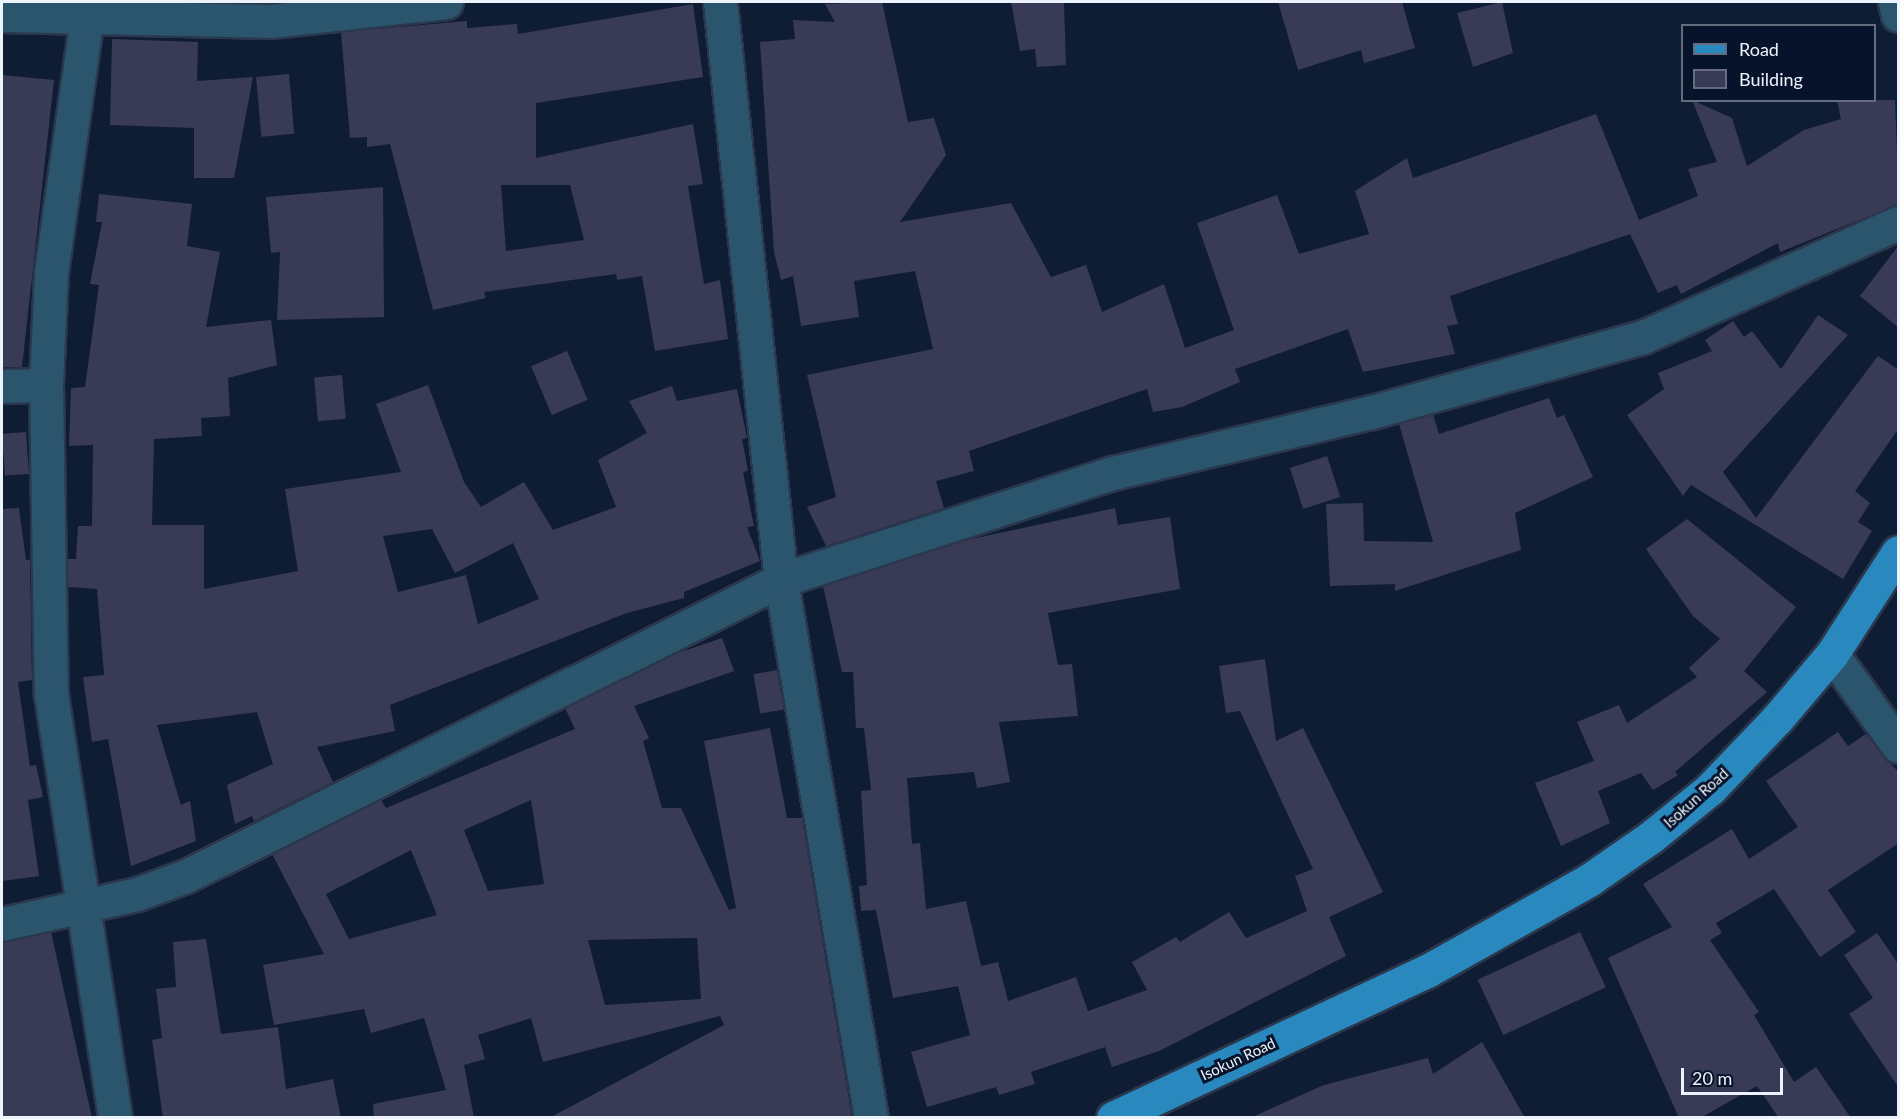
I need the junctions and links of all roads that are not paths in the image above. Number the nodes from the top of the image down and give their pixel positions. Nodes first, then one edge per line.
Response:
1 (446, 2) edge
2 (720, 2) edge
3 (1895, 2) edge
4 (88, 9) edge
5 (2, 15) edge
6 (1899, 15) edge
7 (1899, 223) edge
8 (46, 385) junction
9 (2, 386) edge
10 (1899, 552) edge
11 (781, 580) junction
12 (1832, 654) junction
13 (1899, 746) edge
14 (80, 907) junction
15 (2, 924) edge
16 (116, 1118) edge
17 (871, 1118) edge
18 (1113, 1118) edge

1 - 4 street
2 - 11 street
3 - 6 street
4 - 5 street
4 - 8 street
7 - 11 street
8 - 9 street
8 - 14 street
10 - 12 main road, Isokun Road
11 - 14 street
11 - 17 street
12 - 13 street
12 - 18 main road, Isokun Road
14 - 15 street
14 - 16 street

